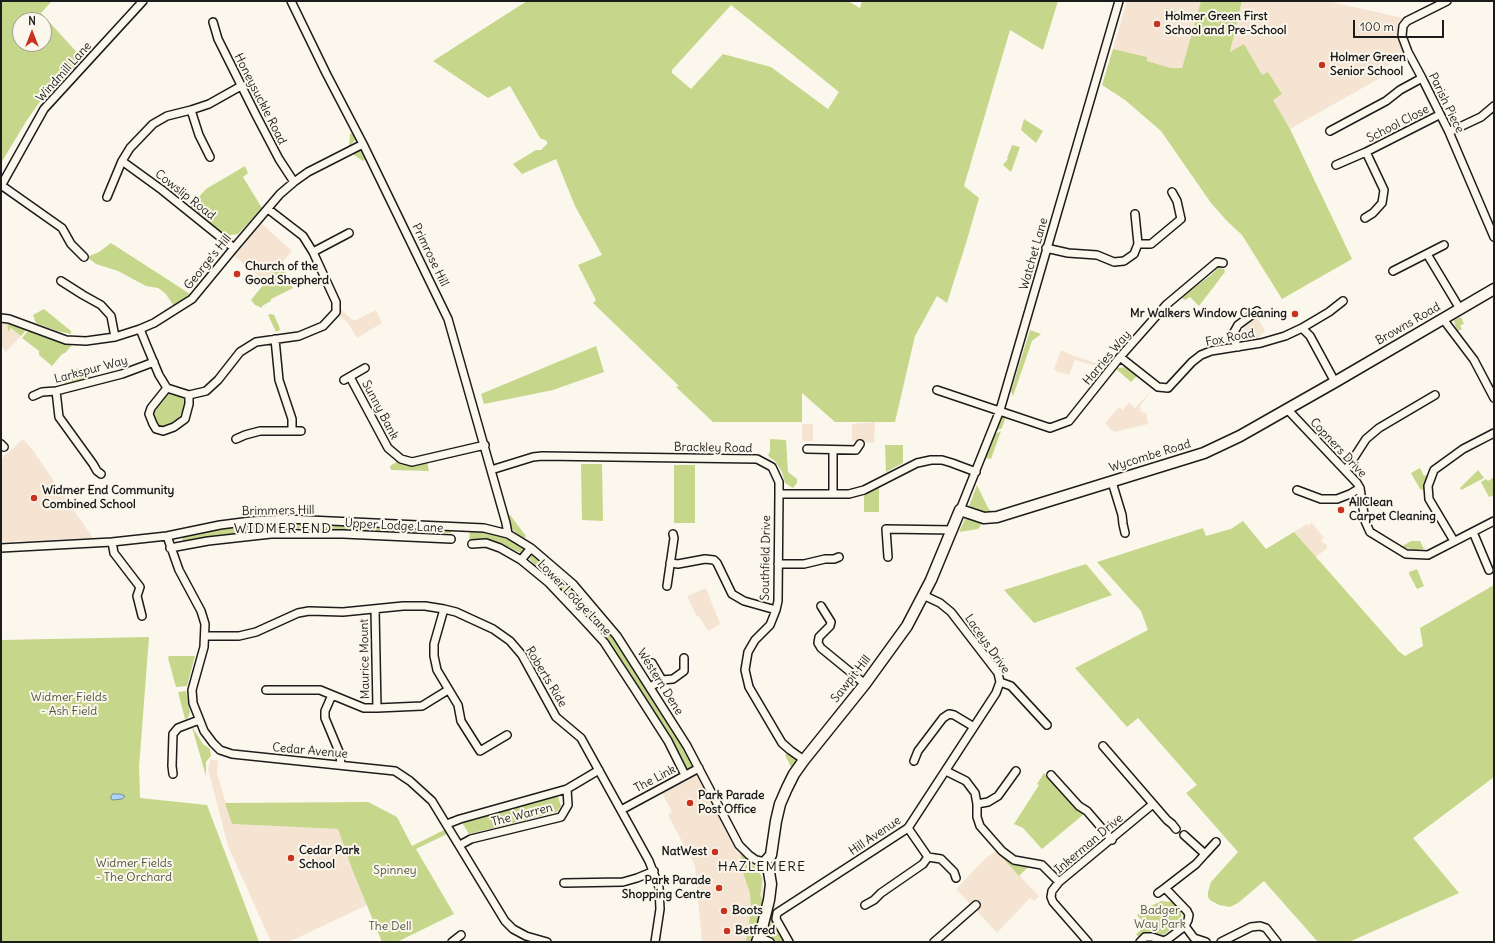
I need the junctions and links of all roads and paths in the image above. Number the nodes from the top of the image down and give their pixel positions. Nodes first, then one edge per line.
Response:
1 (143, 1) edge
2 (290, 1) edge
3 (1119, 1) edge
4 (1448, 1) edge
5 (1438, 3) edge
6 (213, 22) dead end
7 (1422, 78) junction
8 (241, 86) junction
9 (1494, 106) edge
10 (191, 110) junction
11 (1440, 115) junction
12 (1330, 131) dead end
13 (1449, 132) junction
14 (363, 144) junction
15 (1366, 152) junction
16 (210, 158) dead end
17 (122, 161) junction
18 (1336, 166) dead end
19 (294, 182) junction
20 (1, 185) edge
21 (1172, 192) dead end
22 (107, 197) dead end
23 (268, 209) junction
24 (1135, 214) dead end
25 (1364, 218) dead end
26 (349, 233) dead end
27 (1494, 237) edge
28 (1138, 244) junction
29 (1444, 245) dead end
30 (234, 248) junction
31 (1046, 248) junction
32 (313, 252) junction
33 (1427, 254) junction
34 (84, 257) dead end
35 (1220, 260) dead end
36 (1401, 276) dead end
37 (61, 280) dead end
38 (1494, 289) edge
39 (1343, 301) dead end
40 (1460, 309) junction
41 (1257, 311) dead end
42 (1, 318) edge
43 (1443, 319) junction
44 (1302, 328) junction
45 (140, 329) junction
46 (115, 336) junction
47 (275, 339) junction
48 (1238, 347) junction
49 (1120, 357) junction
50 (154, 362) junction
51 (365, 368) dead end
52 (1335, 382) junction
53 (167, 388) junction
54 (937, 390) dead end
55 (56, 391) junction
56 (189, 395) junction
57 (32, 396) dead end
58 (1435, 396) dead end
59 (1494, 398) edge
60 (1287, 409) junction
61 (1000, 410) junction
62 (292, 431) junction
63 (301, 431) dead end
64 (1494, 433) edge
65 (236, 439) dead end
66 (860, 444) dead end
67 (485, 446) junction
68 (807, 449) dead end
69 (833, 450) junction
70 (491, 470) junction
71 (1346, 470) junction
72 (976, 472) junction
73 (101, 474) dead end
74 (1112, 482) junction
75 (1360, 488) junction
76 (1297, 490) dead end
77 (779, 494) junction
78 (833, 494) junction
79 (960, 510) junction
80 (1494, 521) edge
81 (953, 530) junction
82 (1472, 532) junction
83 (1125, 533) dead end
84 (508, 534) junction
85 (673, 534) dead end
86 (166, 536) junction
87 (451, 539) dead end
88 (112, 542) junction
89 (1454, 542) junction
90 (472, 544) dead end
91 (1, 548) edge
92 (170, 548) junction
93 (531, 548) junction
94 (839, 557) dead end
95 (888, 557) dead end
96 (521, 560) junction
97 (670, 563) junction
98 (778, 564) junction
99 (1489, 570) dead end
100 (667, 586) dead end
101 (923, 595) junction
102 (821, 606) dead end
103 (375, 609) junction
104 (444, 609) junction
105 (776, 610) junction
106 (142, 616) dead end
107 (205, 636) junction
108 (684, 658) dead end
109 (652, 663) dead end
110 (662, 680) junction
111 (1000, 682) junction
112 (865, 684) junction
113 (650, 686) junction
114 (266, 690) dead end
115 (448, 690) junction
116 (332, 694) junction
117 (377, 708) junction
118 (199, 720) junction
119 (1047, 726) dead end
120 (974, 727) junction
121 (507, 735) dead end
122 (1103, 746) dead end
123 (804, 760) junction
124 (914, 761) dead end
125 (341, 765) junction
126 (699, 768) junction
127 (599, 770) junction
128 (946, 770) junction
129 (1016, 771) dead end
130 (173, 774) dead end
131 (685, 775) junction
132 (1051, 775) dead end
133 (567, 789) junction
134 (977, 804) junction
135 (1154, 804) junction
136 (621, 810) junction
137 (447, 824) junction
138 (908, 828) junction
139 (1176, 829) dead end
140 (1184, 834) dead end
141 (1112, 840) junction
142 (1216, 842) dead end
143 (460, 845) junction
144 (1205, 854) junction
145 (928, 856) junction
146 (765, 862) junction
147 (654, 871) junction
148 (956, 878) dead end
149 (1060, 882) junction
150 (564, 883) dead end
151 (1165, 888) junction
152 (1158, 893) dead end
153 (865, 905) dead end
154 (976, 905) dead end
155 (1185, 926) junction
156 (461, 935) dead end
157 (758, 940) edge
158 (452, 942) edge
159 (545, 942) edge
160 (655, 942) edge
161 (770, 942) edge
162 (789, 942) edge
163 (934, 942) edge
164 (1088, 942) edge
165 (1140, 942) edge
166 (1206, 942) edge
167 (1221, 942) edge
168 (1278, 942) edge

1 - 20 street, Windmill Lane
2 - 14 street, Primrose Hill
3 - 31 street, Watchet Lane
4 - 5 street, Parish Piece
5 - 7 street, Parish Piece
6 - 8 street, Honeysuckle Road
7 - 11 street, Parish Piece
7 - 12 street
8 - 10 street
8 - 19 street, Honeysuckle Road
9 - 13 street
10 - 16 street
10 - 17 street
11 - 13 street, Parish Piece
11 - 15 street, School Close
13 - 27 street, Parish Piece
14 - 19 street, George's Hill
14 - 67 street, Primrose Hill
15 - 18 street, School Close
15 - 25 street, School Close
17 - 22 street
17 - 30 street, Cowslip Road
19 - 23 street, George's Hill
20 - 34 street
21 - 28 street
23 - 30 street, George's Hill
23 - 32 street
24 - 28 street
26 - 32 street
28 - 31 street
29 - 33 street
30 - 45 street, George's Hill
31 - 61 street, Watchet Lane
32 - 47 street
33 - 36 street
33 - 40 street
35 - 49 street, Harries Way
37 - 46 street
38 - 40 street, Browns Road
39 - 44 street, Fox Road
40 - 43 street, Browns Road
41 - 48 street
42 - 46 street, George's Hill
43 - 52 street, Browns Road
43 - 59 street
44 - 48 street, Fox Road
44 - 52 street
45 - 46 street, George's Hill
45 - 50 street
47 - 56 street
47 - 62 street
48 - 49 street, Fox Road
49 - 61 street, Harries Way
50 - 53 street
50 - 55 street, Larkspur Way
51 - 67 street, Sunny Bank
52 - 60 street, Wycombe Road
53 - 56 street
53 - 56 street
54 - 61 street, Harries Way
55 - 57 street, Larkspur Way
55 - 73 street
58 - 71 street
60 - 71 street, Copners Drive
60 - 74 street, Wycombe Road
61 - 72 street, Watchet Lane
62 - 63 street
62 - 65 street
64 - 89 street
66 - 69 street
67 - 70 street, Primrose Hill
68 - 69 street
69 - 78 street
70 - 77 street, Brackley Road
70 - 84 street, Primrose Hill
71 - 75 street, Copners Drive
72 - 78 street
72 - 79 street, Watchet Lane
74 - 79 street, Wycombe Road
74 - 83 street
75 - 76 street
75 - 89 street, Copners Drive
77 - 78 street
77 - 98 street, Southfield Drive
79 - 81 street, Sawpit Hill
80 - 82 street, Copners Drive
81 - 95 street
81 - 101 street, Sawpit Hill
82 - 89 street, Copners Drive
82 - 99 street
84 - 86 street, Brimmers Hill
84 - 93 street, Western Dene
85 - 97 street
86 - 88 street, Brimmers Hill
86 - 92 street, Cedar Avenue
87 - 92 street, Upper Lodge Lane
88 - 91 street, Brimmers Hill
88 - 106 street
90 - 96 street, Lower Lodge Lane
92 - 107 street, Cedar Avenue
93 - 96 street, Lower Lodge Lane
93 - 113 street, Western Dene
94 - 98 street
96 - 131 street, Lower Lodge Lane
97 - 100 street
97 - 105 street
98 - 105 street, Southfield Drive
101 - 111 street, Laceys Drive
101 - 112 street, Sawpit Hill
102 - 112 street
103 - 104 street, Roberts Ride
103 - 107 street, Roberts Ride
103 - 117 street, Maurice Mount
104 - 115 street
104 - 127 street, Roberts Ride
105 - 123 street, Southfield Drive
107 - 118 street, Cedar Avenue
108 - 110 street
109 - 110 street
110 - 113 street
111 - 119 street, Laceys Drive
111 - 120 street, Hill Avenue
112 - 123 street, Sawpit Hill
113 - 126 street, Western Dene
114 - 116 street
115 - 117 street
115 - 121 street
116 - 117 street
116 - 125 street
118 - 125 street, Cedar Avenue
118 - 130 street
120 - 124 street
120 - 128 street, Hill Avenue
122 - 135 street
123 - 146 street, Sawpit Hill
125 - 137 street, Cedar Avenue
126 - 131 street, The Link
126 - 146 street, Western Dene
127 - 133 street, The Warren
127 - 136 street, Roberts Ride
128 - 134 street
128 - 138 street, Hill Avenue
129 - 134 street
131 - 136 street, The Link
132 - 141 street
133 - 137 street, The Warren
133 - 143 street, The Warren
134 - 149 street
135 - 139 street
135 - 141 street, Inkerman Drive
136 - 147 street, Roberts Ride
137 - 143 street, Cedar Avenue
138 - 145 street
138 - 162 street, Hill Avenue
140 - 144 street
141 - 149 street, Inkerman Drive
142 - 144 street
143 - 159 street, Cedar Avenue
144 - 151 street
145 - 148 street
145 - 153 street
146 - 157 street
147 - 150 street
147 - 160 street, Roberts Ride
149 - 164 street, Inkerman Drive
151 - 152 street
151 - 155 street
154 - 163 street
155 - 165 street
155 - 166 street
156 - 158 street
157 - 161 street
167 - 168 street

